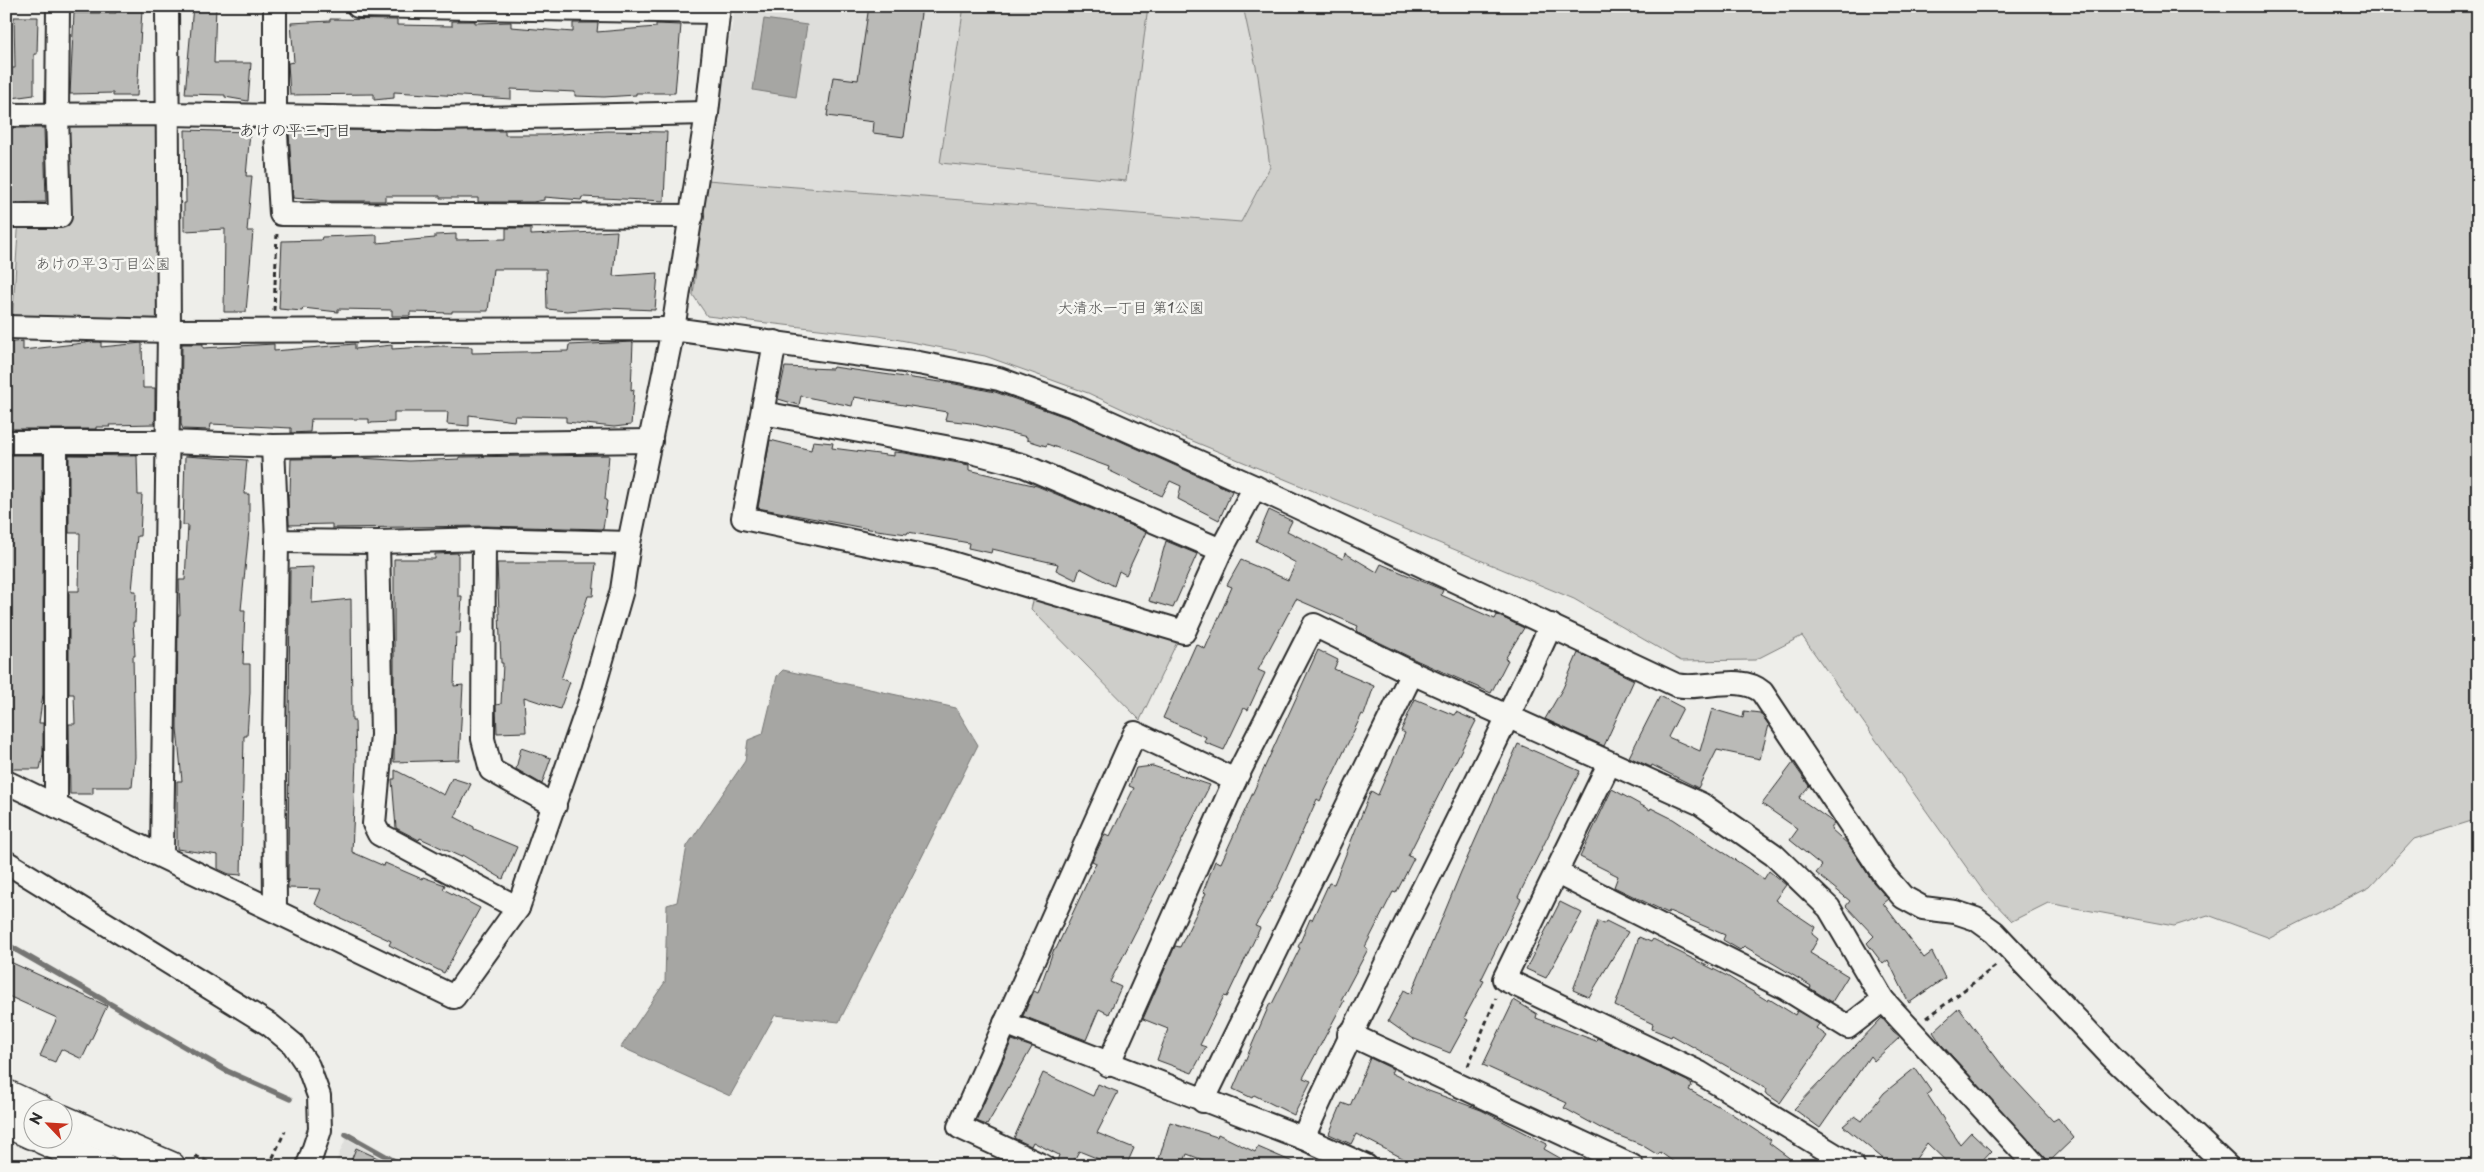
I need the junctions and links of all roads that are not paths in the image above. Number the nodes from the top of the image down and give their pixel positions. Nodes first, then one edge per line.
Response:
1 (58, 6) edge
2 (168, 6) edge
3 (275, 6) edge
4 (358, 6) edge
5 (719, 9) edge
6 (707, 113) junction
7 (167, 114) junction
8 (6, 115) edge
9 (57, 115) junction
10 (275, 118) junction
11 (6, 216) edge
12 (692, 216) junction
13 (6, 327) edge
14 (673, 328) junction
15 (169, 331) junction
16 (775, 342) junction
17 (763, 413) junction
18 (651, 441) junction
19 (6, 442) edge
20 (56, 442) junction
21 (168, 442) junction
22 (273, 446) junction
23 (1256, 487) junction
24 (484, 539) junction
25 (276, 541) junction
26 (378, 542) junction
27 (629, 543) junction
28 (1221, 550) junction
29 (1551, 625) junction
30 (1412, 673) junction
31 (1509, 718) junction
32 (1610, 764) junction
33 (1235, 780) junction
34 (6, 782) edge
35 (56, 806) junction
36 (555, 806) junction
37 (162, 856) junction
38 (6, 862) edge
39 (1557, 873) junction
40 (518, 908) junction
41 (276, 910) junction
42 (1883, 1000) junction
43 (1005, 1023) junction
44 (1350, 1034) junction
45 (1108, 1065) junction
46 (6, 1094) edge
47 (22, 1101) edge
48 (1203, 1101) junction
49 (72, 1122) edge
50 (6, 1123) edge
51 (22, 1130) edge
52 (1303, 1138) junction
53 (66, 1150) edge
54 (183, 1161) edge
55 (102, 1166) edge
56 (308, 1166) edge
57 (1044, 1166) edge
58 (1366, 1166) edge
59 (1632, 1166) edge
60 (1854, 1166) edge
61 (2036, 1166) edge
62 (2227, 1166) edge

1 - 9 street
2 - 7 street
3 - 10 street
4 - 5 street
5 - 6 street
6 - 10 street
6 - 12 street
7 - 9 street
7 - 10 street
7 - 15 street
8 - 9 street
9 - 11 street
10 - 12 street
12 - 14 street
13 - 15 street
14 - 15 street
14 - 16 street
14 - 18 street
15 - 21 street
16 - 17 street
16 - 23 street
17 - 28 street
17 - 28 street
18 - 22 street
18 - 27 street
19 - 20 street
20 - 21 street
20 - 35 street
21 - 22 street
21 - 37 street
22 - 25 street
23 - 28 street
23 - 29 street
24 - 26 street
24 - 27 street
24 - 36 street
25 - 26 street
25 - 41 street
26 - 40 street
27 - 36 street
29 - 31 street
29 - 62 street
30 - 31 street
30 - 33 street
30 - 48 street
31 - 32 street
31 - 44 street
32 - 39 street
32 - 42 street
33 - 43 street
33 - 45 street
34 - 35 street
35 - 37 street
36 - 40 street
37 - 41 street
38 - 56 street
39 - 42 street
39 - 60 street
40 - 41 street
42 - 61 street
43 - 45 street
43 - 57 street
44 - 52 street
44 - 59 street
45 - 48 street
46 - 47 highway
48 - 52 street
49 - 54 highway
50 - 51 highway
52 - 58 street
53 - 55 highway

